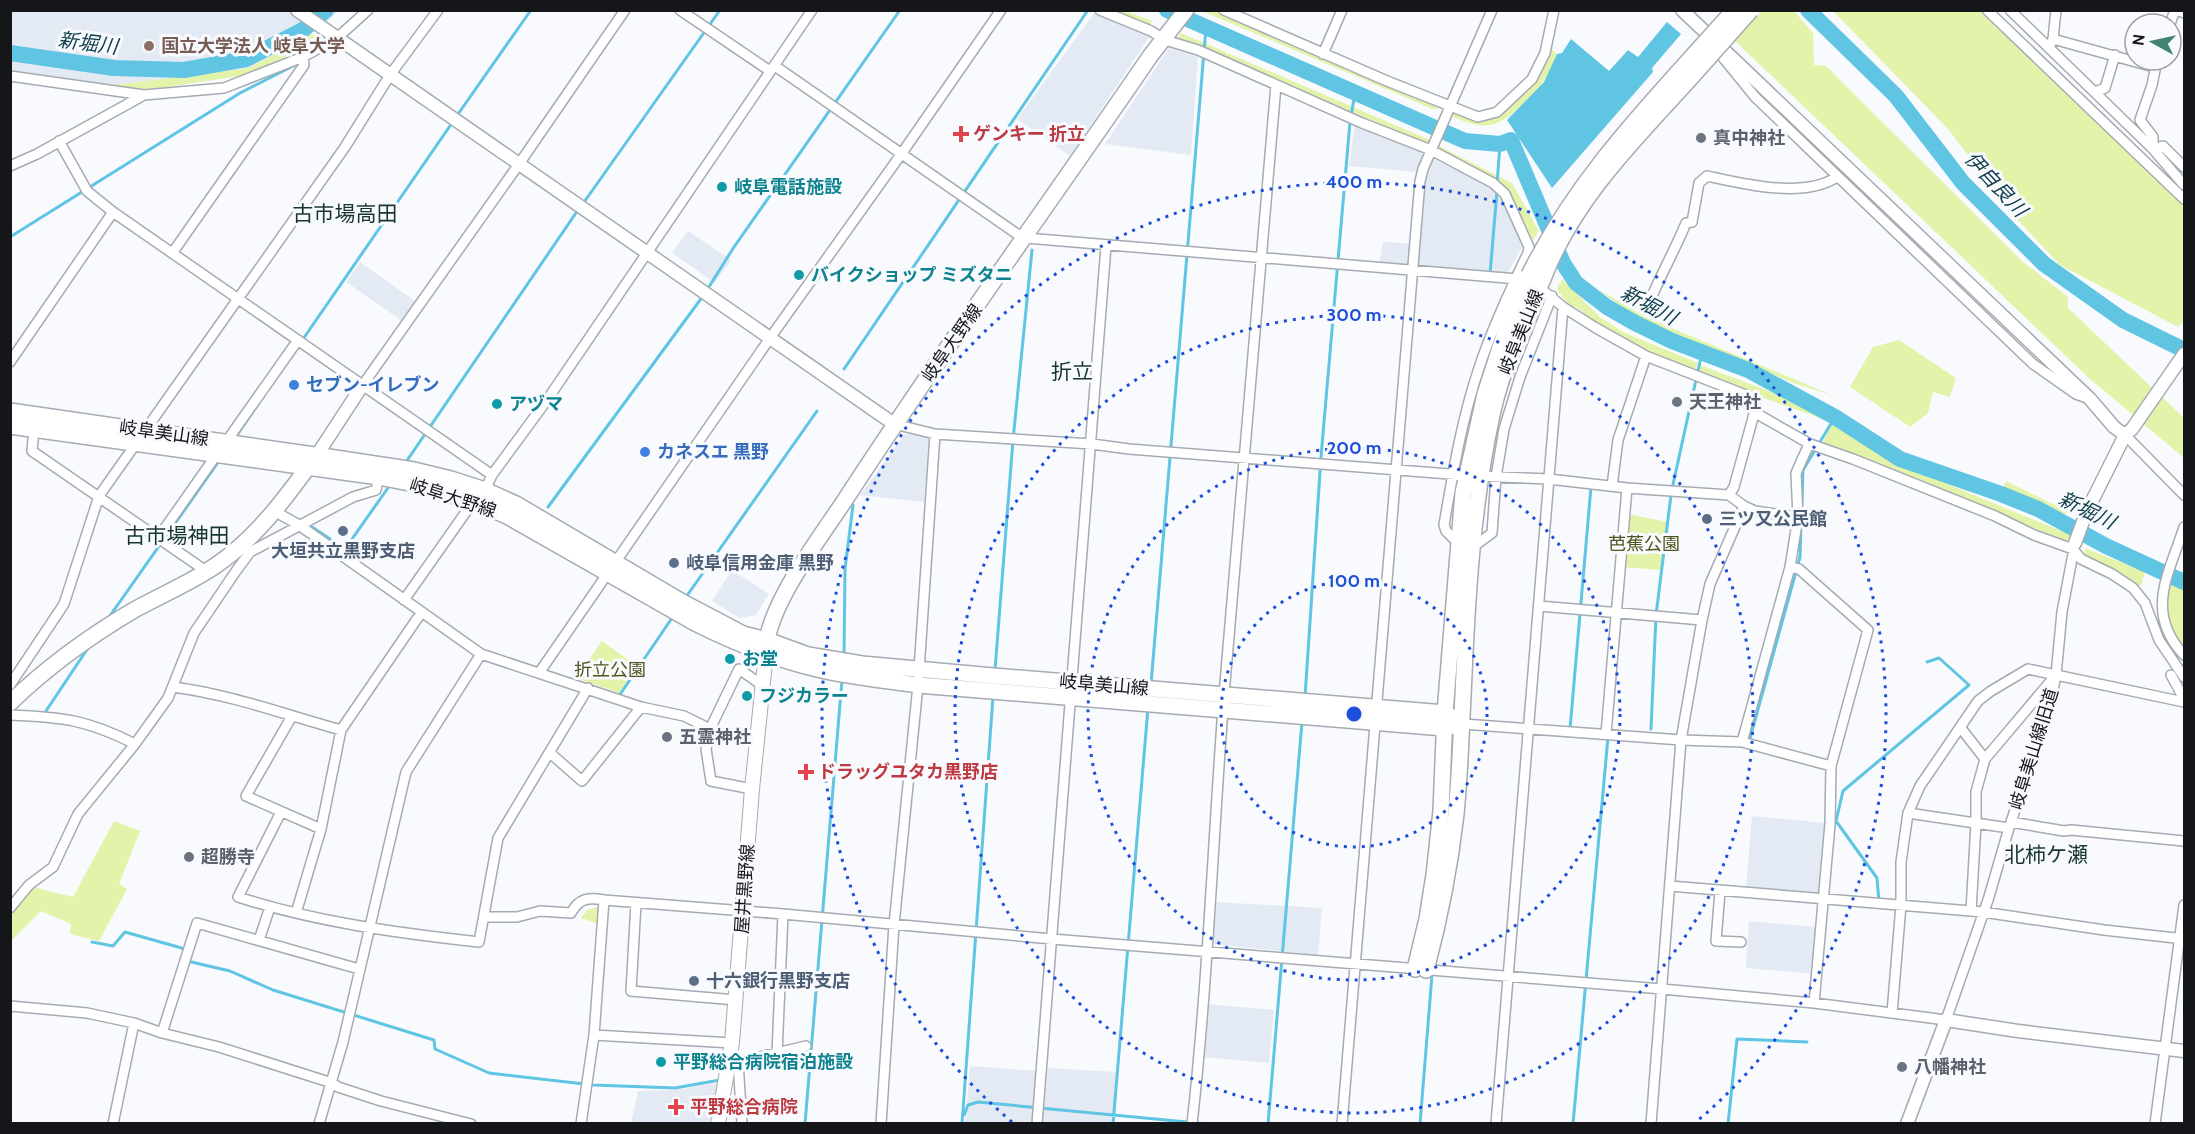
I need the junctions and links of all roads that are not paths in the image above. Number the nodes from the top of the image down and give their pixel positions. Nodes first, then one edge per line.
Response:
1 (297, 10) edge
2 (368, 10) edge
3 (438, 10) edge
4 (624, 10) edge
5 (680, 10) edge
6 (812, 10) edge
7 (1001, 10) edge
8 (1100, 10) edge
9 (1177, 10) edge
10 (1186, 10) edge
11 (1224, 10) edge
12 (1342, 10) edge
13 (1492, 10) edge
14 (1554, 10) edge
15 (1682, 10) edge
16 (1734, 10) edge
17 (1751, 10) edge
18 (1987, 10) edge
19 (2010, 10) edge
20 (2056, 10) edge
21 (2176, 10) edge
22 (2184, 12) edge
23 (335, 36) junction
24 (1163, 37) junction
25 (2051, 44) junction
26 (1323, 54) junction
27 (1720, 54) dead end
28 (2115, 55) junction
29 (303, 57) junction
30 (2123, 57) edge
31 (773, 68) junction
32 (2154, 72) edge
33 (390, 75) junction
34 (10, 76) edge
35 (1276, 85) junction
36 (2095, 92) junction
37 (144, 95) junction
38 (1450, 110) junction
39 (59, 141) junction
40 (1432, 148) junction
41 (2153, 149) junction
42 (902, 153) junction
43 (519, 164) junction
44 (10, 166) edge
45 (2184, 167) edge
46 (1837, 177) junction
47 (2184, 185) edge
48 (2184, 200) edge
49 (113, 212) junction
50 (1026, 238) junction
51 (1106, 246) junction
52 (173, 252) junction
53 (646, 254) junction
54 (1262, 256) junction
55 (1412, 270) junction
56 (1534, 283) junction
57 (238, 298) junction
58 (1650, 302) dead end
59 (1563, 307) junction
60 (770, 338) junction
61 (298, 340) junction
62 (2184, 354) edge
63 (1646, 356) junction
64 (10, 362) edge
65 (362, 386) junction
66 (2090, 399) junction
67 (1757, 410) junction
68 (10, 411) edge
69 (894, 424) junction
70 (10, 426) edge
71 (34, 429) junction
72 (2128, 432) junction
73 (935, 434) junction
74 (140, 437) junction
75 (1092, 444) junction
76 (1809, 444) junction
77 (221, 448) junction
78 (1243, 458) junction
79 (312, 461) junction
80 (1396, 469) junction
81 (1474, 476) junction
82 (379, 477) junction
83 (1549, 479) junction
84 (488, 483) junction
85 (1612, 486) junction
86 (1627, 488) junction
87 (1730, 495) junction
88 (2184, 495) edge
89 (99, 496) junction
90 (469, 500) junction
91 (1744, 506) junction
92 (274, 511) junction
93 (1798, 517) junction
94 (299, 525) junction
95 (2184, 527) edge
96 (161, 540) junction
97 (1466, 545) junction
98 (2074, 546) junction
99 (1790, 567) junction
100 (612, 568) junction
101 (206, 571) junction
102 (405, 600) junction
103 (2161, 601) junction
104 (2145, 603) junction
105 (1539, 606) junction
106 (1616, 612) junction
107 (422, 613) junction
108 (1702, 620) junction
109 (766, 646) junction
110 (481, 654) junction
111 (2184, 655) edge
112 (539, 673) junction
113 (2056, 675) junction
114 (2171, 675) dead end
115 (919, 677) junction
116 (2184, 677) edge
117 (10, 685) edge
118 (762, 686) junction
119 (173, 687) junction
120 (588, 688) junction
121 (1071, 690) junction
122 (1224, 694) junction
123 (2184, 700) edge
124 (10, 703) edge
125 (641, 706) junction
126 (1223, 710) junction
127 (10, 716) edge
128 (292, 716) junction
129 (1375, 716) junction
130 (1444, 721) junction
131 (1463, 724) junction
132 (1960, 727) junction
133 (1528, 728) junction
134 (710, 729) junction
135 (341, 730) junction
136 (1606, 734) junction
137 (1682, 740) junction
138 (1742, 742) junction
139 (135, 744) junction
140 (550, 753) junction
141 (1985, 759) junction
142 (1832, 766) junction
143 (752, 789) junction
144 (281, 812) junction
145 (1908, 813) junction
146 (1976, 823) junction
147 (2010, 825) junction
148 (321, 829) junction
149 (2184, 841) edge
150 (1670, 886) junction
151 (1720, 891) junction
152 (1823, 899) junction
153 (604, 900) junction
154 (636, 903) junction
155 (1901, 905) junction
156 (2184, 905) edge
157 (270, 907) junction
158 (10, 908) edge
159 (743, 911) junction
160 (1971, 911) junction
161 (1983, 912) junction
162 (296, 913) junction
163 (783, 914) junction
164 (484, 916) junction
165 (894, 925) junction
166 (368, 929) junction
167 (2182, 938) edge
168 (1052, 939) junction
169 (259, 940) junction
170 (1741, 942) dead end
171 (1207, 951) junction
172 (1354, 964) junction
173 (360, 969) junction
174 (1421, 970) junction
175 (1508, 977) junction
176 (1662, 989) junction
177 (736, 1000) junction
178 (1814, 1003) junction
179 (10, 1006) edge
180 (1892, 1013) junction
181 (1946, 1020) junction
182 (134, 1023) junction
183 (162, 1033) junction
184 (594, 1035) junction
185 (732, 1043) junction
186 (806, 1046) dead end
187 (2166, 1048) junction
188 (2184, 1051) edge
189 (777, 1054) junction
190 (733, 1063) junction
191 (332, 1083) junction
192 (113, 1124) edge
193 (319, 1124) edge
194 (471, 1124) edge
195 (581, 1124) edge
196 (718, 1124) edge
197 (742, 1124) edge
198 (881, 1124) edge
199 (1037, 1124) edge
200 (1192, 1124) edge
201 (1342, 1124) edge
202 (1496, 1124) edge
203 (1651, 1124) edge
204 (1907, 1124) edge
205 (2155, 1124) edge

1 - 23 street
2 - 23 street
3 - 33 street
4 - 43 street
5 - 31 street
6 - 31 street
7 - 42 street
8 - 24 street
9 - 24 main road, 岐阜大野線
10 - 24 main road, 岐阜大野線
11 - 26 street
12 - 26 street
13 - 38 street
14 - 38 street
15 - 66 street
16 - 56 main road, 岐阜美山線, bridge
17 - 56 main road, 岐阜美山線, bridge
18 - 48 street
19 - 25 street
20 - 25 street
21 - 22 street
23 - 29 street
23 - 33 street
24 - 35 street
24 - 50 main road, 岐阜大野線
25 - 28 street
25 - 36 street
26 - 38 street
27 - 46 street
28 - 30 street
28 - 36 street
29 - 37 street
29 - 52 street
31 - 42 street
31 - 53 street
32 - 41 street
33 - 43 street
33 - 57 street
34 - 37 street
35 - 40 street
35 - 54 street
36 - 41 street
37 - 39 street
38 - 40 street
39 - 44 street
39 - 49 street
40 - 55 street
40 - 56 street
41 - 45 street
41 - 47 street
42 - 50 street
42 - 60 street
43 - 53 street
43 - 65 street
46 - 58 street
46 - 66 street
49 - 52 street
49 - 64 street
50 - 51 street
50 - 69 main road, 岐阜大野線
51 - 54 street
51 - 75 street
52 - 57 street
53 - 60 street
53 - 84 street
54 - 55 street
54 - 78 street
55 - 56 street
55 - 80 street
56 - 59 street
56 - 81 main road, 岐阜美山線
56 - 81 street
56 - 81 street
57 - 61 street
57 - 74 street
59 - 63 street
59 - 83 street
60 - 69 street
60 - 100 street
61 - 65 street
61 - 77 street
62 - 72 street, 岐阜美山線旧道
63 - 67 street
63 - 85 street
65 - 79 street
65 - 84 street
66 - 72 street
67 - 76 street
67 - 87 street
68 - 74 main road, 岐阜美山線
69 - 73 street
69 - 109 main road, 岐阜大野線
70 - 71 main road, 岐阜美山線
71 - 74 main road, 岐阜美山線
71 - 89 street
72 - 88 street
72 - 98 street, 岐阜美山線旧道
73 - 75 street
73 - 115 street
74 - 77 main road, 岐阜美山線
74 - 89 street
75 - 78 street
75 - 121 street
76 - 93 street
76 - 98 street
77 - 79 main road, 岐阜美山線
77 - 96 street
78 - 80 street
78 - 122 street
79 - 82 main road, 岐阜大野線
79 - 84 main road, 岐阜大野線
79 - 92 main road
80 - 81 street
80 - 129 street
81 - 83 street
81 - 97 main road, 岐阜美山線
81 - 97 street
82 - 90 main road, 岐阜大野線
82 - 94 street
83 - 85 street
83 - 105 street
84 - 100 main road, 岐阜大野線
85 - 86 street
86 - 87 street
86 - 106 street
87 - 91 street
89 - 96 street
89 - 117 street
90 - 100 main road, 岐阜大野線
90 - 102 street
91 - 93 street
91 - 108 street
92 - 94 street
92 - 101 main road
93 - 99 street
94 - 102 street
94 - 119 street
95 - 103 street
96 - 101 street
97 - 130 main road, 岐阜美山線
97 - 131 main road, 岐阜美山線
98 - 104 street
98 - 113 street, 岐阜美山線旧道
99 - 138 street
99 - 142 street
100 - 109 main road, 岐阜大野線
100 - 112 street
101 - 124 main road
102 - 107 street
103 - 104 street
103 - 111 street
104 - 116 street
105 - 106 street
105 - 133 street
106 - 108 street
106 - 136 street
107 - 110 street
107 - 135 street
108 - 137 street
109 - 115 main road, 岐阜美山線
109 - 118 main road, 屋井黒野線
110 - 112 street
110 - 166 street
112 - 120 street
113 - 123 street
113 - 132 street
113 - 141 street
113 - 147 street, 岐阜美山線旧道
114 - 123 street
115 - 121 main road, 岐阜美山線
115 - 165 street
118 - 134 street
118 - 143 main road, 屋井黒野線
119 - 128 street
119 - 139 street
120 - 125 street
120 - 140 street
121 - 122 main road, 岐阜美山線
121 - 126 main road, 岐阜美山線
121 - 168 street
122 - 126 street
122 - 129 main road, 岐阜美山線
125 - 134 street
125 - 140 street
126 - 129 main road, 岐阜美山線
126 - 171 street
127 - 139 street
128 - 135 street
128 - 144 street
129 - 130 main road, 岐阜美山線
129 - 172 street
130 - 131 main road, 岐阜美山線
130 - 174 main road, 岐阜美山線
131 - 133 street
131 - 174 main road, 岐阜美山線
132 - 141 street
132 - 145 street
133 - 136 street
133 - 175 street
134 - 143 street
135 - 148 street
136 - 137 street
137 - 138 street
137 - 150 street
138 - 142 street
139 - 158 street
140 - 164 street
141 - 146 street
142 - 152 street
143 - 159 main road, 屋井黒野線
144 - 148 street
144 - 157 street
145 - 146 street
145 - 155 street
146 - 147 street
146 - 160 street
147 - 149 street
147 - 161 street, 岐阜美山線旧道
148 - 162 street
150 - 151 street
150 - 176 street
151 - 152 street
151 - 170 street
152 - 155 street
152 - 178 street
153 - 154 street
153 - 164 street
153 - 184 street
154 - 159 street
154 - 177 street
155 - 160 street
155 - 180 street
156 - 167 street
157 - 162 street
157 - 169 street
159 - 163 street
159 - 177 main road, 屋井黒野線
160 - 161 street
161 - 167 street
161 - 181 street, 岐阜美山線旧道
162 - 166 street
163 - 165 street
163 - 189 street
164 - 166 street
165 - 168 street
165 - 198 street
166 - 173 street
167 - 187 street
168 - 171 street
168 - 199 street
169 - 173 street
169 - 183 street
171 - 172 street
171 - 200 street
172 - 174 street
172 - 201 street
173 - 191 street
174 - 175 street
175 - 176 street
175 - 202 street
176 - 178 street
176 - 203 street
177 - 185 main road, 屋井黒野線
178 - 180 street
179 - 182 street
180 - 181 street
181 - 187 street
181 - 204 street, 岐阜美山線旧道
182 - 183 street
182 - 192 street
183 - 191 street
184 - 185 street
184 - 195 street
185 - 190 main road, 屋井黒野線
186 - 189 street
187 - 188 street
187 - 205 street
189 - 190 street
190 - 196 main road, 屋井黒野線
190 - 197 street
191 - 193 street
191 - 194 street

